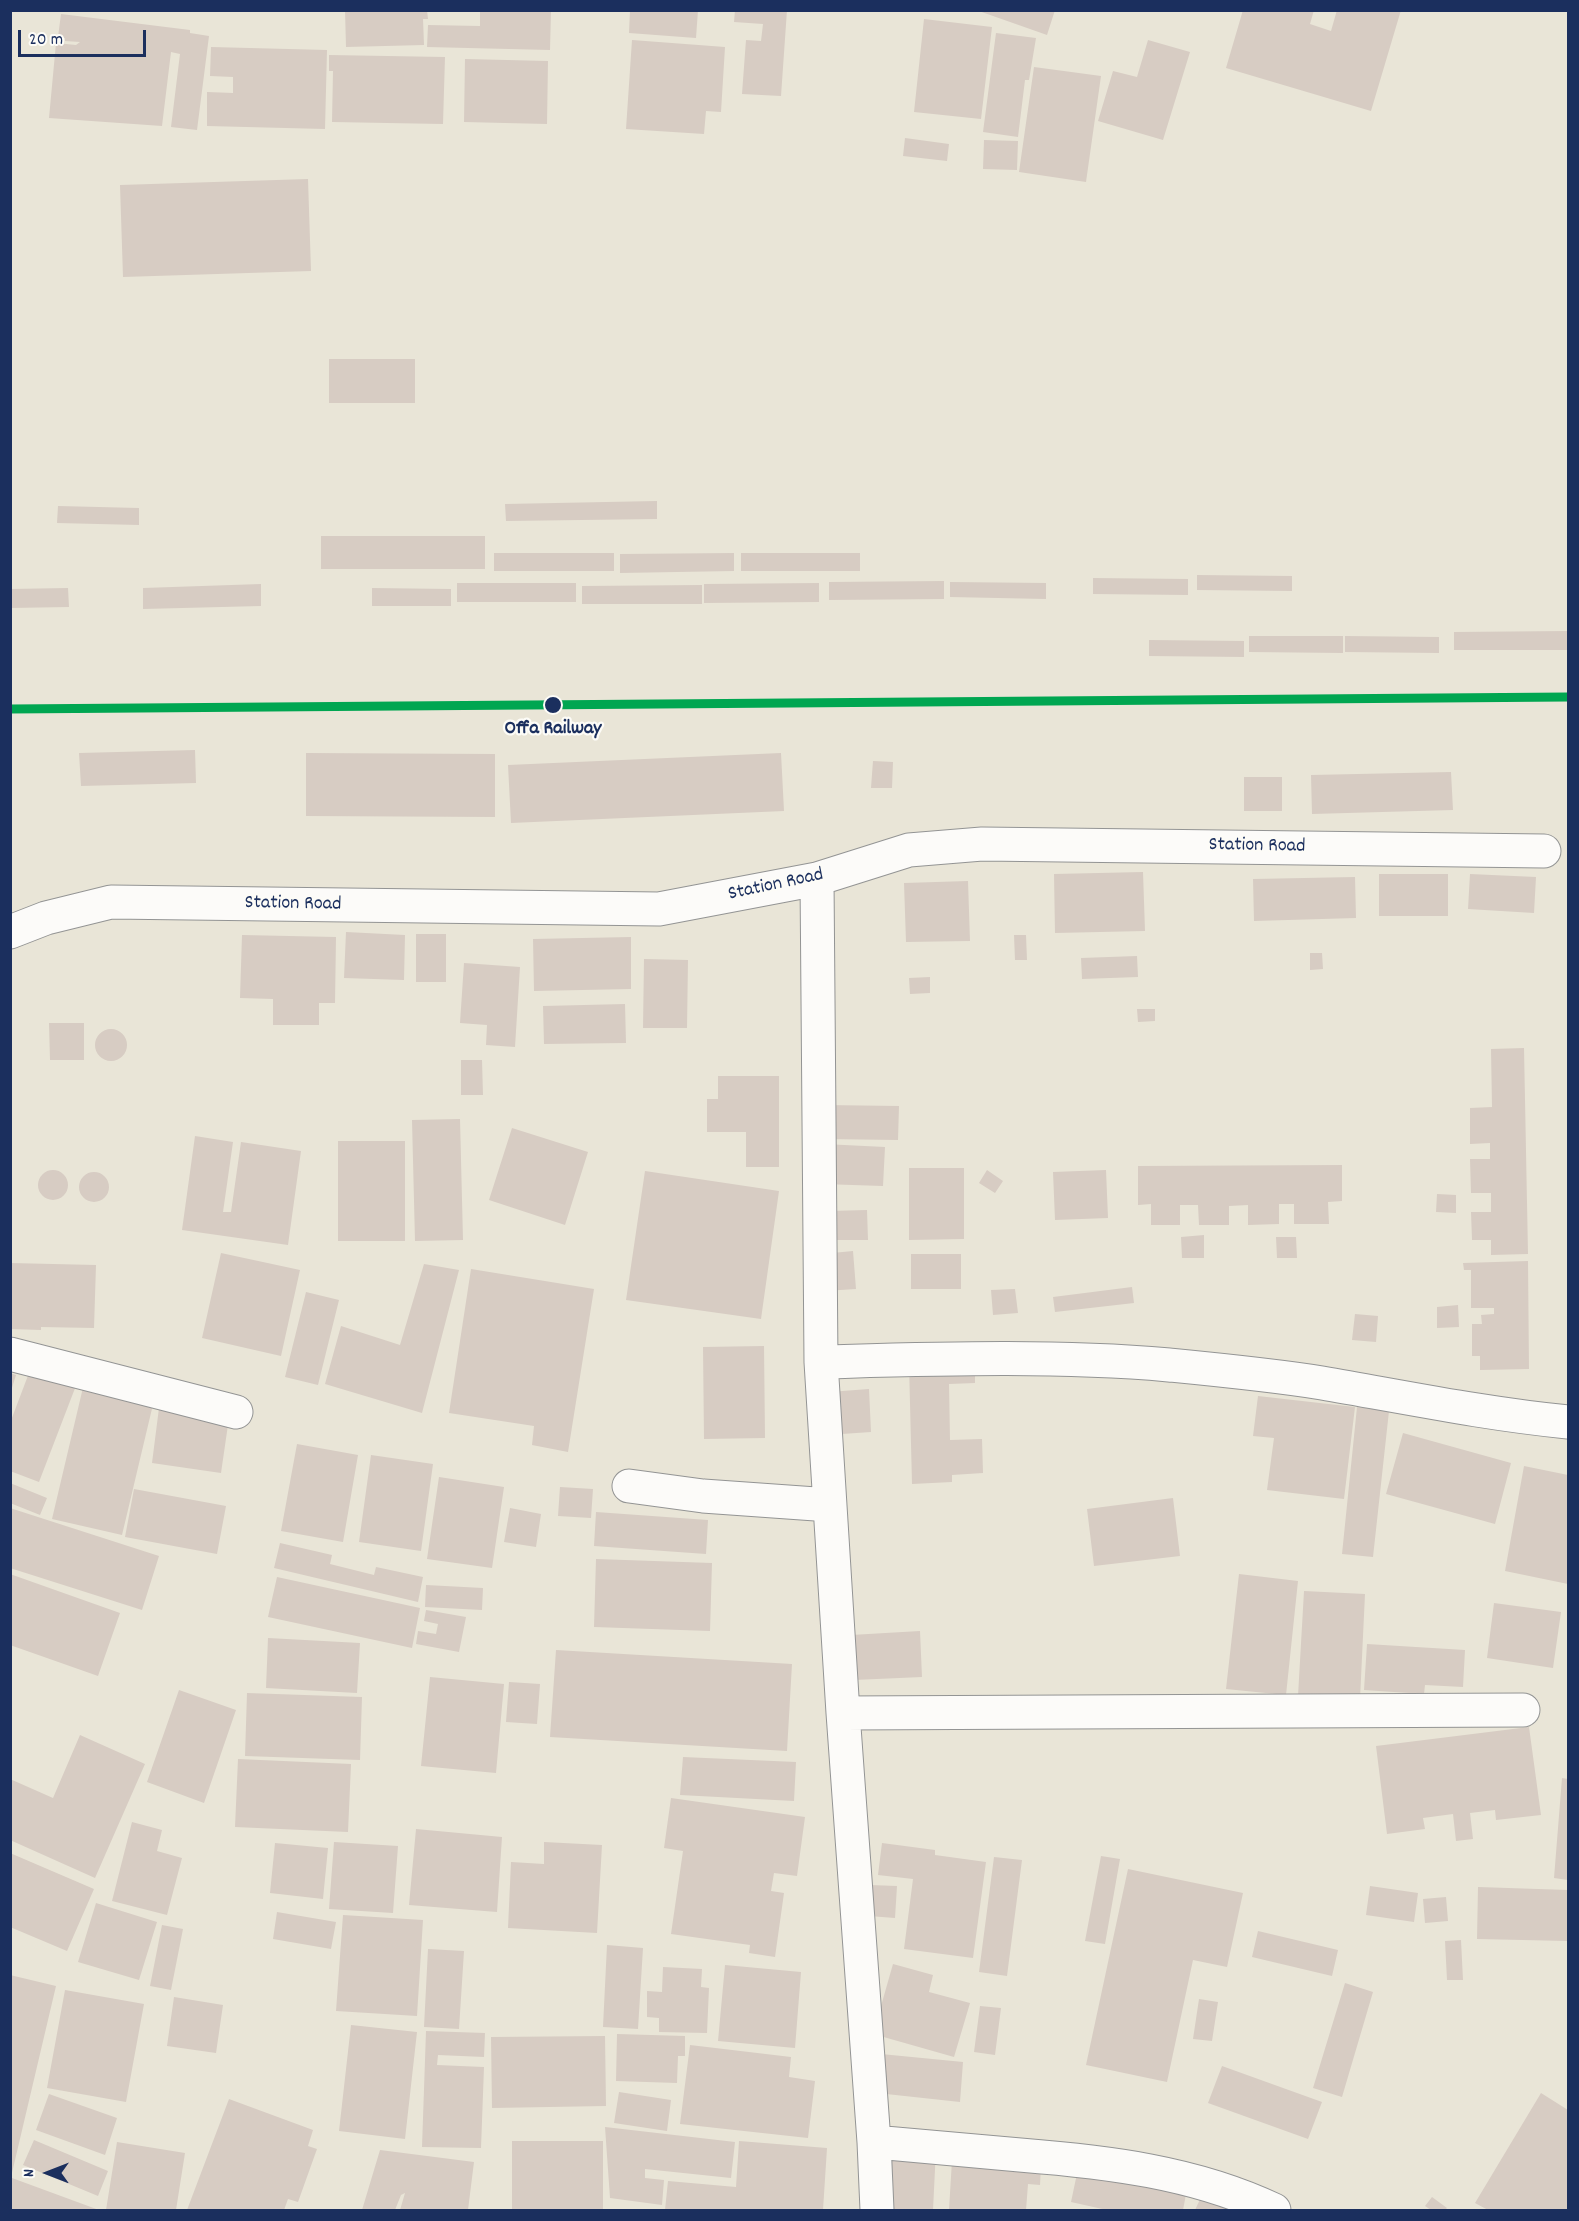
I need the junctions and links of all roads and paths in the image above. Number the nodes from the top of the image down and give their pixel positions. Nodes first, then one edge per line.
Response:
1 (1544, 851) dead end
2 (817, 879) junction
3 (10, 932) edge
4 (10, 1354) edge
5 (821, 1362) junction
6 (236, 1412) dead end
7 (1569, 1422) edge
8 (628, 1486) dead end
9 (830, 1505) junction
10 (1523, 1710) dead end
11 (843, 1713) junction
12 (874, 2142) junction
13 (877, 2211) edge
14 (1274, 2211) edge

1 - 2 street, Station Road
2 - 3 street, Station Road
2 - 5 street
4 - 6 street
5 - 7 street
5 - 9 street
8 - 9 street
9 - 11 street
10 - 11 street
11 - 12 street
12 - 13 street
12 - 14 street

